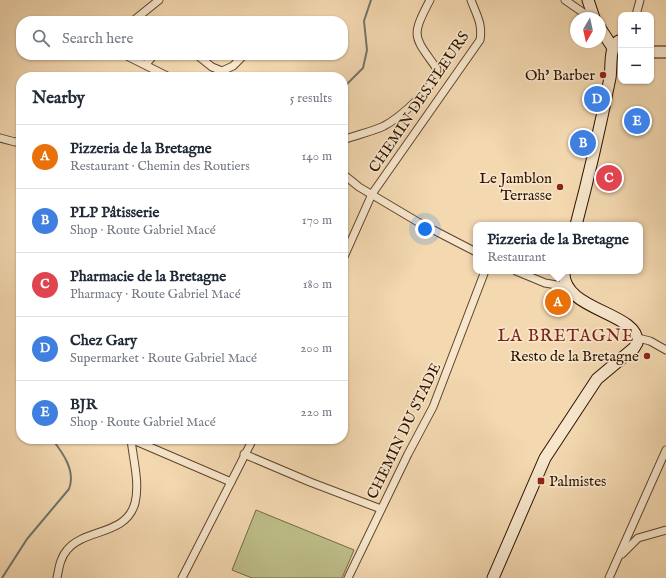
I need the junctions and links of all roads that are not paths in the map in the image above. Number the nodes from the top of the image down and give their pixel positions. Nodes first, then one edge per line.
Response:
1 (159, 0) edge
2 (430, 0) edge
3 (471, 0) edge
4 (565, 0) edge
5 (588, 0) edge
6 (640, 0) edge
7 (583, 12) edge
8 (591, 12) edge
9 (637, 12) edge
10 (140, 16) edge
11 (606, 35) edge
12 (618, 50) edge
13 (654, 52) edge
14 (666, 52) edge
15 (137, 60) edge
16 (150, 60) edge
17 (203, 60) edge
18 (239, 60) edge
19 (146, 64) junction
20 (160, 72) edge
21 (0, 138) edge
22 (348, 138) edge
23 (16, 142) edge
24 (348, 177) edge
25 (372, 194) junction
26 (577, 222) edge
27 (348, 248) edge
28 (473, 250) edge
29 (484, 274) edge
30 (523, 274) edge
31 (564, 274) edge
32 (568, 287) junction
33 (638, 338) junction
34 (666, 350) edge
35 (132, 444) edge
36 (143, 444) edge
37 (250, 444) edge
38 (666, 450) edge
39 (244, 454) junction
40 (231, 482) junction
41 (381, 509) junction
42 (666, 530) edge
43 (617, 560) junction
44 (57, 578) edge
45 (182, 578) edge
46 (348, 578) edge
47 (493, 578) edge
48 (608, 578) edge

1 - 10 street
2 - 22 street
3 - 25 street, CHEMIN DES FLEURS
4 - 7 street
5 - 8 main road
6 - 9 street
11 - 12 main road
12 - 26 main road
13 - 14 main road
15 - 19 street
16 - 19 street
17 - 18 street
19 - 20 street
21 - 23 street
24 - 25 street
25 - 27 street, CHEMIN DES FLEURS
25 - 28 street
29 - 41 street, CHEMIN DU STADE
30 - 32 street
31 - 32 main road
32 - 33 main road
33 - 34 street
33 - 47 main road
35 - 44 street
36 - 40 street
37 - 39 street
38 - 43 street
39 - 40 street
39 - 41 street
40 - 45 street
41 - 46 street, CHEMIN DU STADE
42 - 43 street
43 - 48 street

